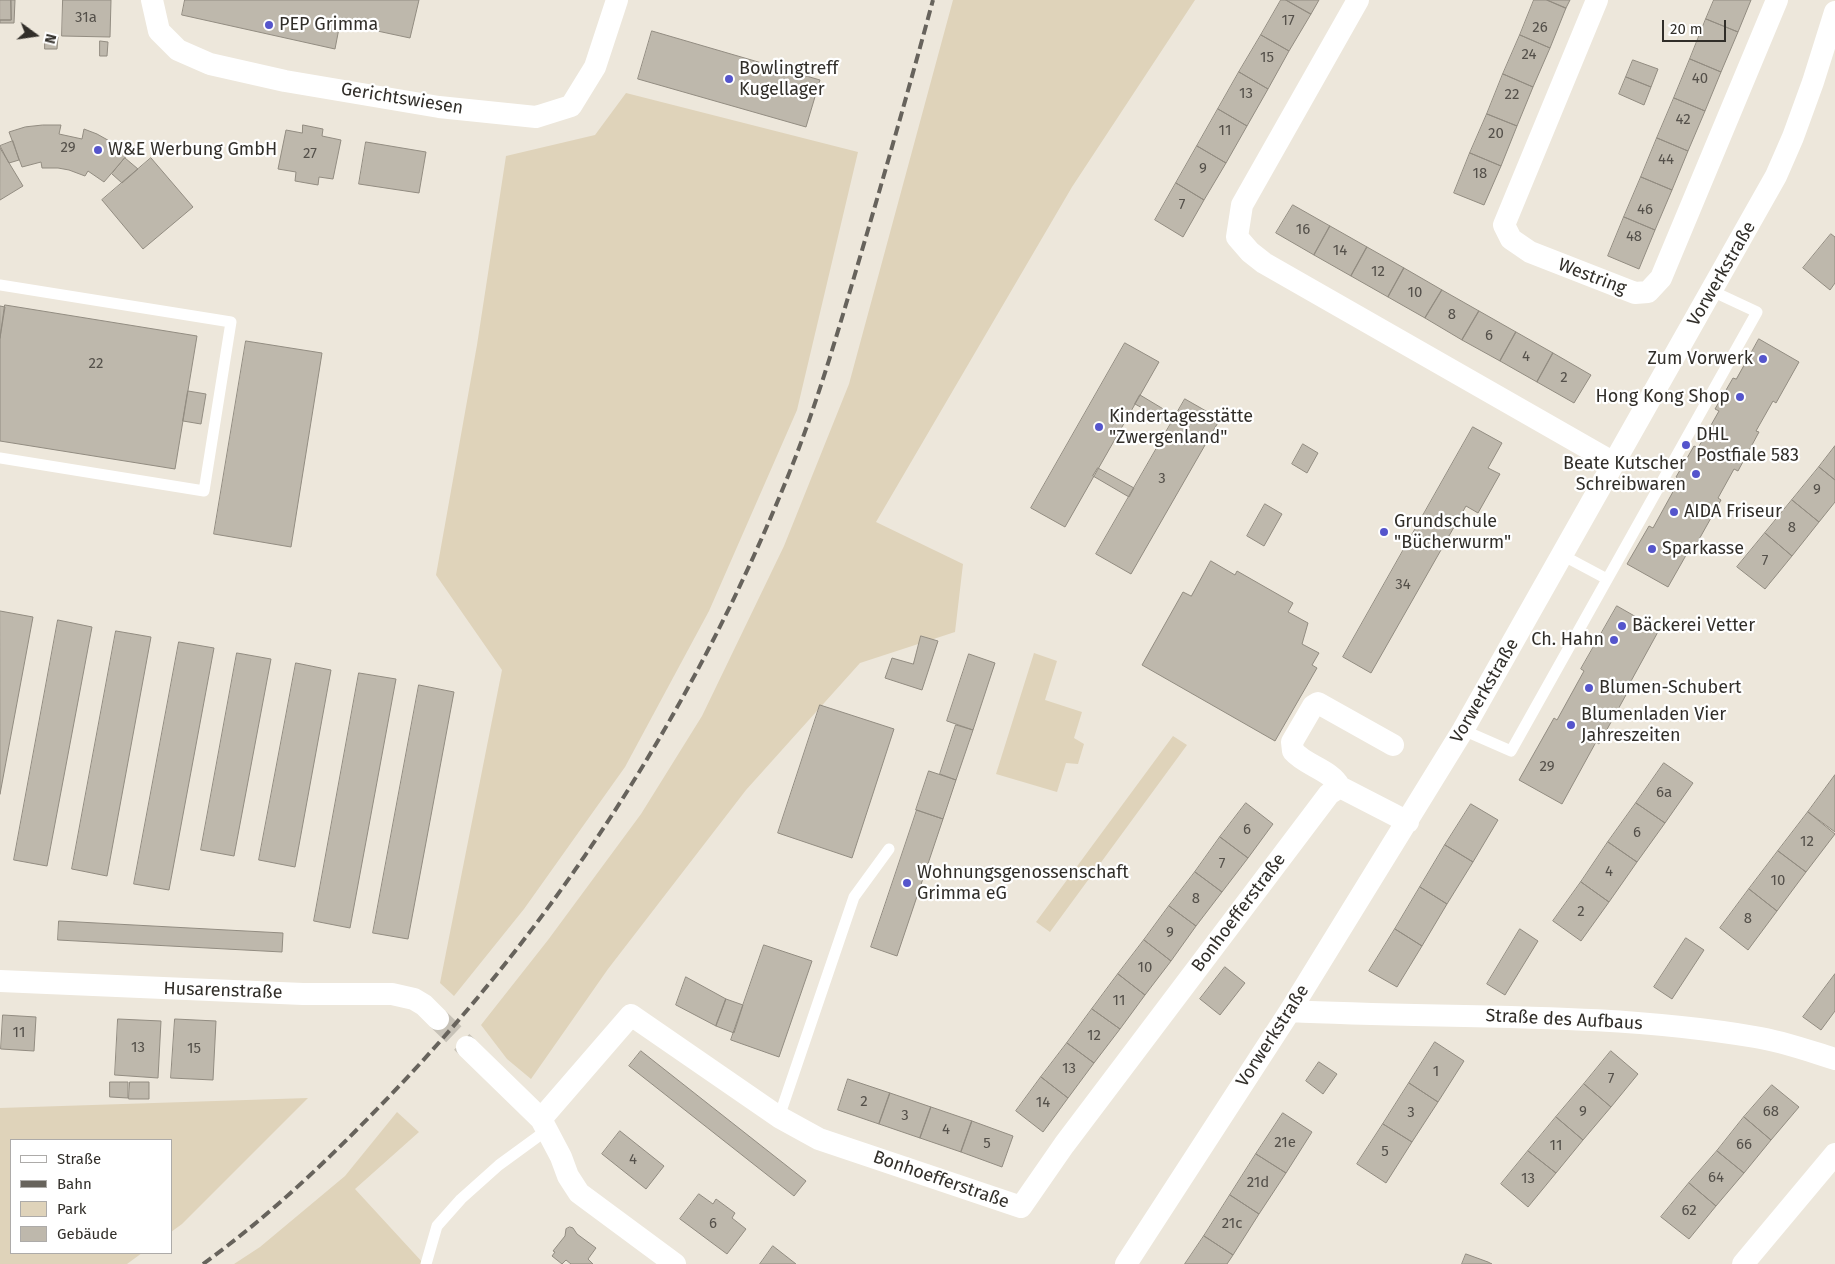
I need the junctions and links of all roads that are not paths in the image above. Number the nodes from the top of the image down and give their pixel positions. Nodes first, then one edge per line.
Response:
1 (152, 0) edge
2 (616, 0) edge
3 (1358, 0) edge
4 (1597, 0) edge
5 (1777, 0) edge
6 (1835, 12) edge
7 (0, 285) edge
8 (1712, 291) junction
9 (0, 458) edge
10 (1614, 463) junction
11 (1562, 555) junction
12 (1607, 579) junction
13 (1463, 730) junction
14 (1393, 745) dead end
15 (1340, 787) junction
16 (1408, 822) junction
17 (889, 849) dead end
18 (0, 981) edge
19 (1290, 1011) junction
20 (438, 1019) tunnel mouth
21 (467, 1048) tunnel mouth
22 (1835, 1059) edge
23 (779, 1116) junction
24 (544, 1125) junction
25 (1835, 1154) edge
26 (426, 1264) edge
27 (675, 1264) edge
28 (1126, 1264) edge
29 (1743, 1264) edge

1 - 2 street, Gerichtswiesen
3 - 10 street
4 - 5 street, Westring
6 - 8 street, Vorwerkstraße
7 - 9 lane
8 - 10 street, Vorwerkstraße
8 - 12 lane
10 - 11 street, Vorwerkstraße
11 - 12 lane
11 - 13 street, Vorwerkstraße
12 - 13 lane
13 - 16 street, Vorwerkstraße
14 - 15 street
15 - 16 street
15 - 23 street, Bonhoefferstraße
16 - 19 street, Vorwerkstraße
17 - 23 lane
18 - 20 street, Husarenstraße
19 - 22 street, Straße des Aufbaus
19 - 28 street, Vorwerkstraße
21 - 24 street
23 - 24 street, Bonhoefferstraße
24 - 26 lane
24 - 27 street
25 - 29 street

